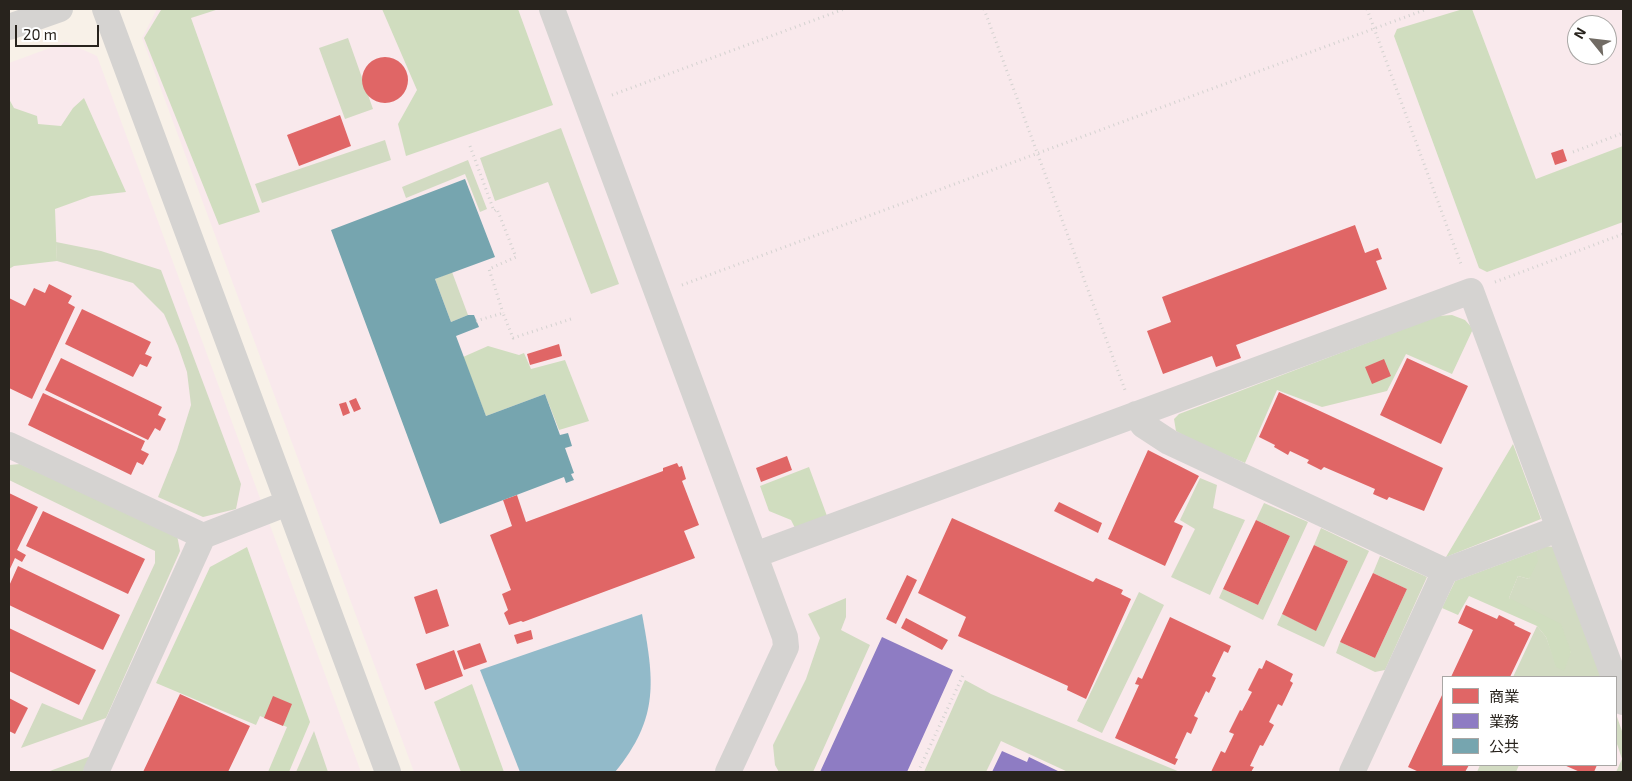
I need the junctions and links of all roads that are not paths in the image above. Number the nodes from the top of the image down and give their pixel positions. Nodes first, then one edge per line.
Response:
1 (60, 9) edge
2 (105, 9) edge
3 (552, 9) edge
4 (9, 28) edge
5 (1136, 414) junction
6 (9, 445) edge
7 (288, 503) junction
8 (1558, 529) junction
9 (203, 536) junction
10 (755, 555) junction
11 (1445, 571) junction
12 (1614, 676) edge
13 (1617, 685) edge
14 (1623, 702) edge
15 (734, 768) edge
16 (96, 772) edge
17 (388, 772) edge
18 (1352, 772) edge

1 - 4 street
2 - 7 street
3 - 10 street
5 - 8 street
5 - 10 street
5 - 11 street
6 - 9 street
7 - 9 street
7 - 17 street
8 - 11 street
8 - 12 street
9 - 16 street
10 - 15 street
11 - 18 street
13 - 14 street

